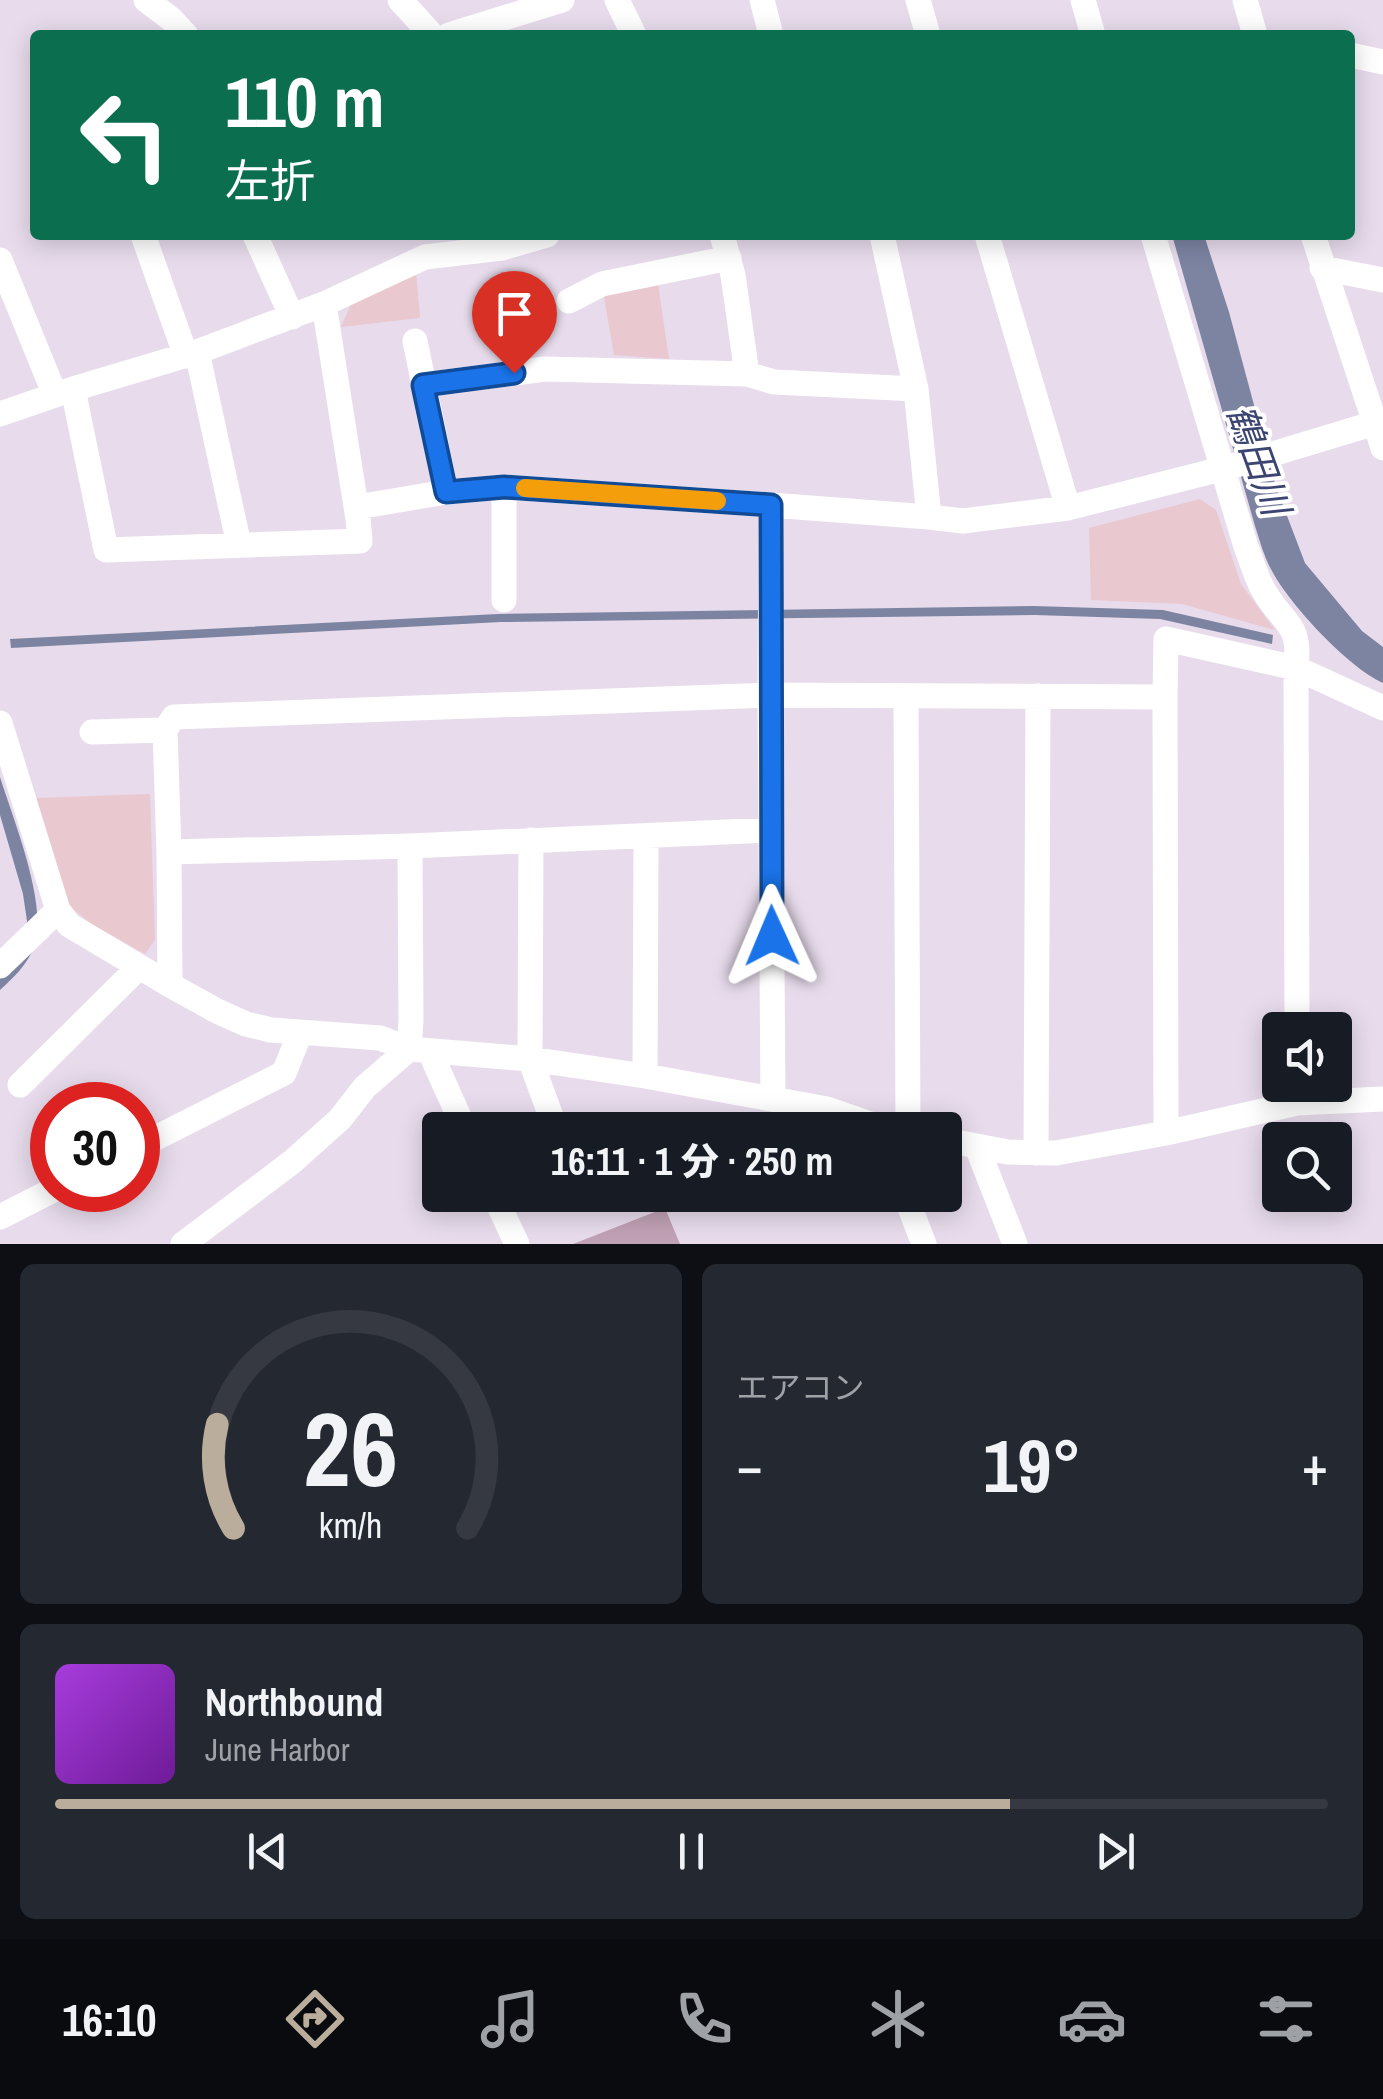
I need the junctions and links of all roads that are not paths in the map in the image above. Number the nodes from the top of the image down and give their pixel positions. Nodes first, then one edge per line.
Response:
1 (146, 0) edge
2 (400, 0) edge
3 (562, 0) edge
4 (617, 0) edge
5 (762, 0) edge
6 (918, 0) edge
7 (1083, 0) edge
8 (1245, 0) edge
9 (534, 4) edge
10 (181, 30) edge
11 (427, 30) edge
12 (472, 30) edge
13 (632, 30) edge
14 (770, 30) edge
15 (927, 30) edge
16 (1092, 30) edge
17 (1254, 30) edge
18 (1355, 56) edge
19 (1383, 62) edge
20 (146, 240) edge
21 (257, 240) edge
22 (530, 240) edge
23 (883, 240) edge
24 (989, 240) edge
25 (1155, 240) edge
26 (1314, 240) edge
27 (419, 246) edge
28 (726, 247) edge
29 (0, 260) edge
30 (1322, 268) junction
31 (1383, 280) edge
32 (569, 301) dead end
33 (324, 304) junction
34 (292, 317) junction
35 (416, 342) dead end
36 (192, 354) junction
37 (747, 374) junction
38 (423, 385) junction
39 (916, 389) junction
40 (64, 392) junction
41 (0, 414) edge
42 (1379, 435) edge
43 (1228, 467) junction
44 (504, 487) junction
45 (446, 492) junction
46 (771, 505) junction
47 (1068, 508) junction
48 (930, 517) junction
49 (358, 520) junction
50 (239, 546) junction
51 (504, 600) dead end
52 (1296, 668) junction
53 (770, 695) junction
54 (906, 696) junction
55 (1038, 696) junction
56 (1165, 697) junction
57 (1383, 708) edge
58 (0, 723) edge
59 (165, 730) junction
60 (92, 732) dead end
61 (771, 830) junction
62 (646, 837) junction
63 (531, 840) junction
64 (410, 846) junction
65 (169, 852) junction
66 (58, 910) junction
67 (0, 966) edge
68 (139, 967) junction
69 (170, 984) junction
70 (1297, 1012) edge
71 (300, 1034) junction
72 (420, 1051) junction
73 (530, 1060) junction
74 (645, 1076) junction
75 (20, 1085) dead end
76 (1352, 1097) edge
77 (773, 1098) junction
78 (1383, 1099) edge
79 (1270, 1102) edge
80 (455, 1112) edge
81 (549, 1112) edge
82 (839, 1112) edge
83 (893, 1112) edge
84 (1166, 1133) junction
85 (160, 1136) edge
86 (962, 1144) edge
87 (977, 1148) junction
88 (1036, 1154) junction
89 (30, 1202) edge
90 (502, 1212) edge
91 (912, 1212) edge
92 (0, 1217) edge
93 (183, 1244) edge
94 (517, 1244) edge
95 (924, 1244) edge
96 (1015, 1244) edge

1 - 10 street
2 - 11 street
3 - 9 street
4 - 13 street
5 - 14 street
6 - 15 street
7 - 16 street
8 - 17 street
9 - 12 street
18 - 19 street
20 - 36 street
21 - 34 street
22 - 27 street
23 - 39 street
24 - 47 street
25 - 43 street
26 - 30 street
27 - 33 street
28 - 32 street
28 - 37 street
29 - 40 street
30 - 31 street
30 - 42 street
33 - 34 street
33 - 49 street
34 - 36 street
35 - 38 street
36 - 40 street
36 - 50 street
37 - 38 street
37 - 39 street
38 - 45 street
39 - 48 street
40 - 41 street
40 - 50 street
42 - 43 street
43 - 47 street
43 - 52 street
44 - 45 street
44 - 46 street
44 - 51 street
45 - 49 street
46 - 48 street
46 - 53 street
47 - 48 street
49 - 50 street
52 - 56 street
52 - 57 street
52 - 70 street
53 - 54 street
53 - 59 street
53 - 61 street
54 - 55 street
54 - 83 street
55 - 56 street
55 - 88 street
56 - 84 street
58 - 66 street
59 - 60 street
59 - 65 street
61 - 62 street
61 - 77 street
62 - 63 street
62 - 74 street
63 - 64 street
63 - 73 street
64 - 65 street
64 - 72 street
65 - 69 street
66 - 67 street
66 - 68 street
68 - 69 street
68 - 75 street
69 - 71 street
71 - 72 street
71 - 85 street
72 - 73 street
72 - 80 street
72 - 93 street
73 - 74 street
73 - 81 street
74 - 77 street
76 - 78 street
77 - 82 street
79 - 84 street
84 - 88 street
86 - 87 street
87 - 88 street
87 - 96 street
89 - 92 street
90 - 94 street
91 - 95 street

